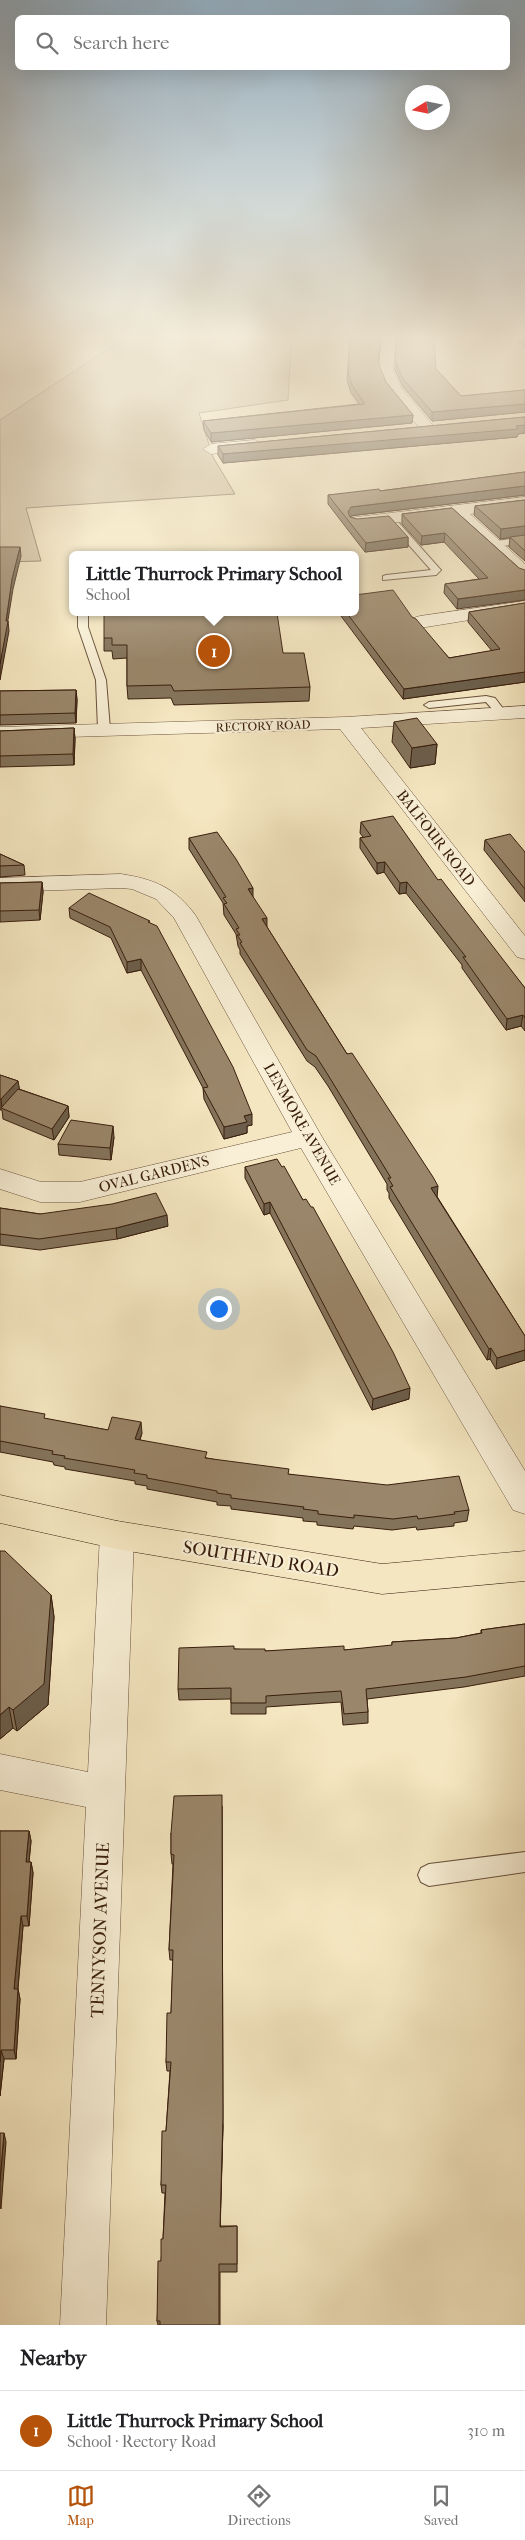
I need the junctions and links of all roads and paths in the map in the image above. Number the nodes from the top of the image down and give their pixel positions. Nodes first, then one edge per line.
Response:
1 (264, 444) edge
2 (211, 448) dead end
3 (525, 502) edge
4 (457, 511) junction
5 (357, 522) edge
6 (384, 523) junction
7 (525, 540) edge
8 (496, 544) junction
9 (525, 573) edge
10 (386, 578) dead end
11 (525, 606) edge
12 (84, 616) edge
13 (420, 622) edge
14 (429, 704) dead end
15 (525, 712) edge
16 (503, 715) junction
17 (346, 724) junction
18 (104, 729) junction
19 (0, 733) edge
20 (0, 885) edge
21 (525, 952) edge
22 (308, 1136) junction
23 (0, 1179) edge
24 (525, 1500) edge
25 (0, 1509) edge
26 (117, 1535) junction
27 (525, 1566) edge
28 (0, 1772) edge
29 (106, 1793) junction
30 (525, 1862) edge
31 (428, 1875) dead end
32 (82, 2325) edge

1 - 2 street
3 - 4 street
4 - 6 street
4 - 8 street
5 - 6 street
6 - 10 lane
7 - 8 lane
8 - 9 street
11 - 13 street
12 - 18 lane
14 - 16 lane
15 - 16 street, RECTORY ROAD
16 - 17 street, RECTORY ROAD
17 - 18 street, RECTORY ROAD
17 - 21 street, BALFOUR ROAD
18 - 19 street, RECTORY ROAD
20 - 22 street, LENMORE AVENUE
22 - 23 street, OVAL GARDENS
22 - 24 street, LENMORE AVENUE
25 - 26 main road, SOUTHEND ROAD
26 - 27 main road, SOUTHEND ROAD
26 - 29 street, TENNYSON AVENUE
28 - 29 street
29 - 32 street, TENNYSON AVENUE
30 - 31 lane

